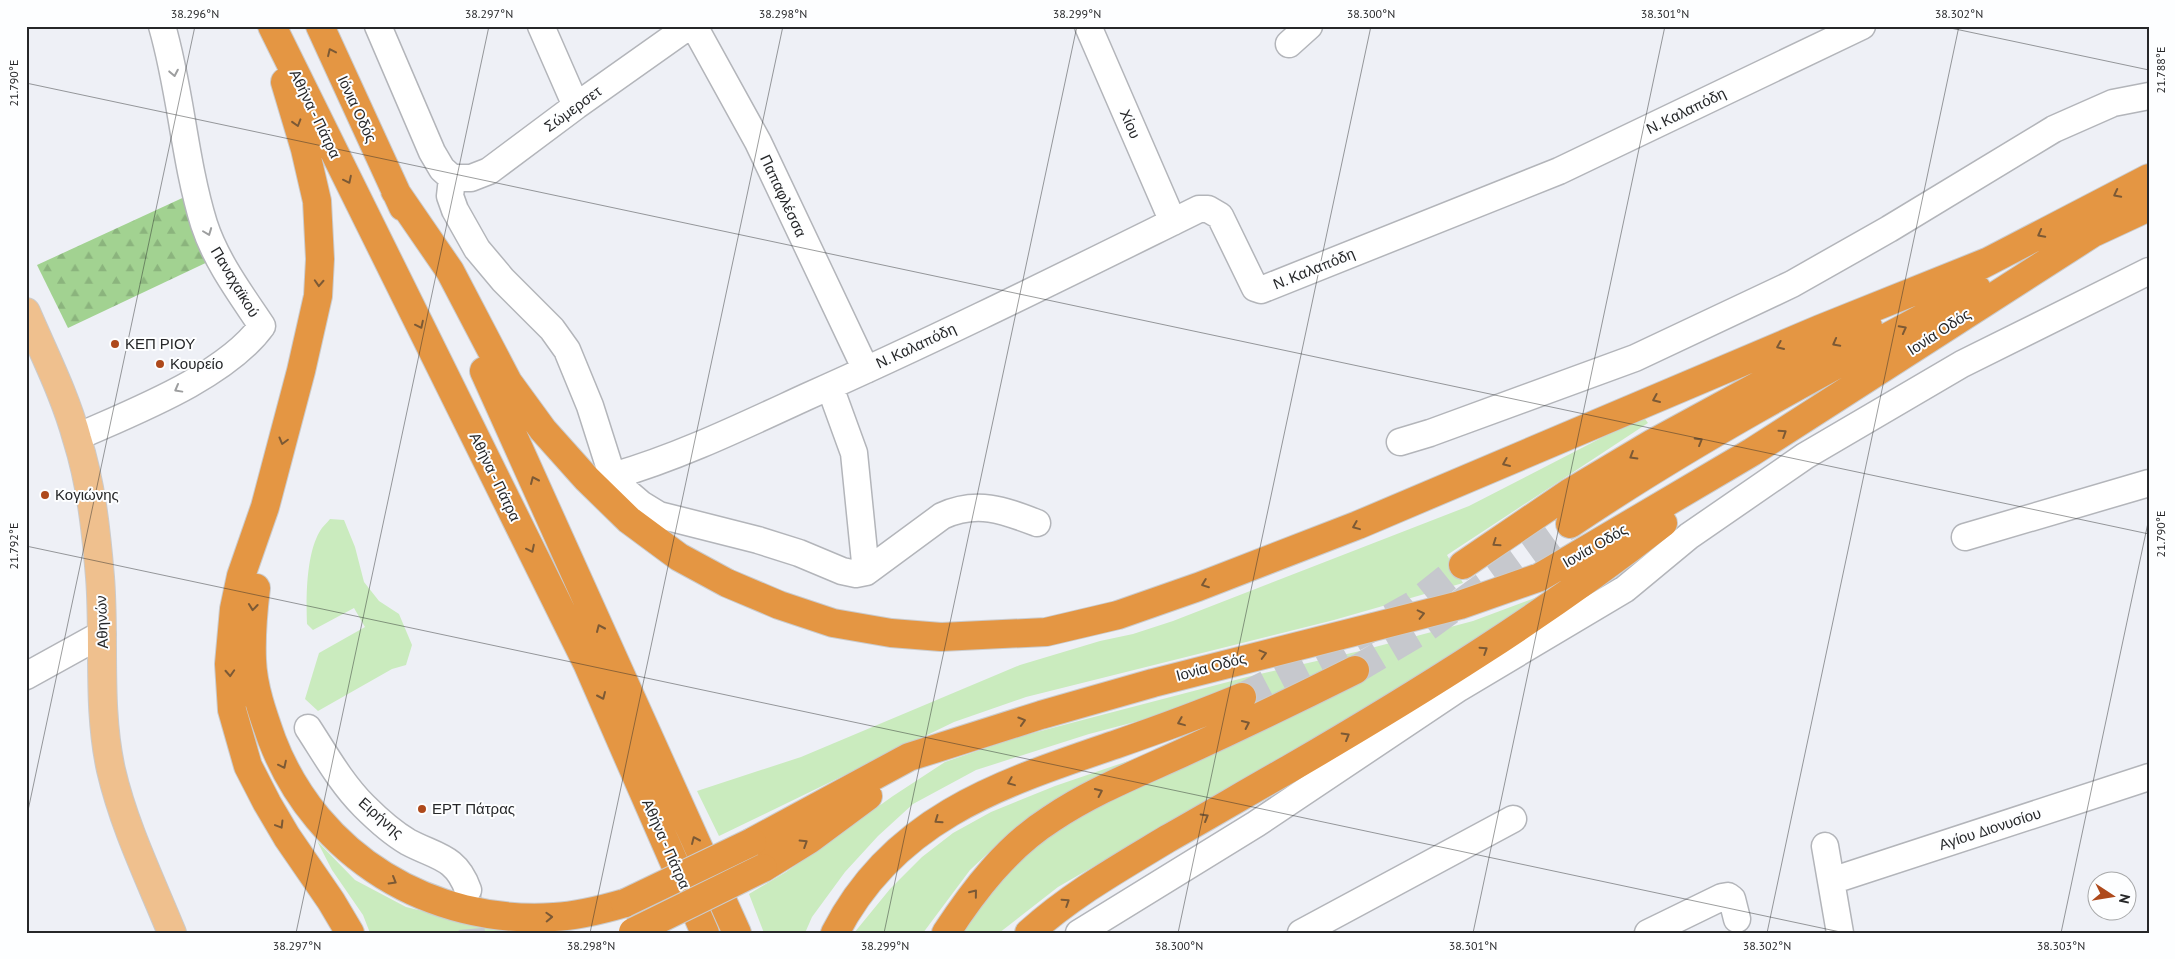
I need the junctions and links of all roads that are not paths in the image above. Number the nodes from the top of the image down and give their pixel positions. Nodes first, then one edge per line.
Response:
1 (162, 26) edge
2 (268, 26) edge
3 (272, 26) edge
4 (320, 26) edge
5 (378, 26) edge
6 (541, 26) edge
7 (689, 26) edge
8 (694, 26) edge
9 (1088, 26) edge
10 (1309, 26) edge
11 (1862, 26) edge
12 (1289, 44) dead end
13 (2149, 96) edge
14 (576, 106) junction
15 (452, 178) junction
16 (2149, 178) edge
17 (395, 191) junction
18 (2149, 207) edge
19 (1173, 222) junction
20 (2093, 234) junction
21 (1987, 262) junction
22 (2149, 271) edge
23 (26, 312) edge
24 (866, 370) junction
25 (830, 387) junction
26 (77, 437) junction
27 (1400, 442) dead end
28 (1752, 452) junction
29 (613, 476) junction
30 (2149, 483) edge
31 (265, 507) junction
32 (1037, 523) dead end
33 (1570, 524) tunnel mouth
34 (1965, 537) dead end
35 (1463, 565) tunnel mouth
36 (866, 572) junction
37 (102, 634) junction
38 (1355, 670) tunnel mouth
39 (26, 676) edge
40 (1242, 697) tunnel mouth
41 (308, 728) dead end
42 (976, 735) junction
43 (2149, 777) edge
44 (1513, 819) dead end
45 (1825, 846) dead end
46 (1831, 881) junction
47 (468, 890) tunnel mouth
48 (1734, 909) dead end
49 (632, 932) edge
50 (172, 933) edge
51 (350, 933) edge
52 (705, 933) edge
53 (737, 933) edge
54 (835, 933) edge
55 (946, 933) edge
56 (1029, 933) edge
57 (1079, 933) edge
58 (1301, 933) edge
59 (1648, 933) edge
60 (1840, 933) edge

1 -> 26 street, Παναχαϊκού
2 -> 31 highway
3 -> 52 highway, Αθήνα - Πάτρα
17 -> 4 highway, Ιόνια Οδός
5 - 15 street
6 - 14 street
7 - 14 street, Σώμερσετ
8 - 24 street, Παπαφλέσσα
9 - 19 street, Χίου
10 - 12 street
11 - 19 street, Ν. Καλαπόδη
13 - 27 street
14 - 15 street, Σώμερσετ
15 - 29 street
16 -> 21 highway
21 -> 17 highway
53 -> 17 highway, Αθήνα - Πάτρα
18 - 20 highway, Ιονία Οδός
19 - 24 street, Ν. Καλαπόδη
28 -> 20 highway, Ιονία Οδός
33 -> 20 highway
21 -> 35 highway
22 - 57 street
23 - 26 main road, Αθηνών
24 - 25 street, Ν. Καλαπόδη
25 - 29 street, Ν. Καλαπόδη
25 - 36 street
26 - 37 main road, Αθηνών
42 -> 28 highway, Ιονία Οδός
56 -> 28 highway
29 - 36 street
30 - 34 street
31 -> 42 highway, bridge
31 -> 51 highway
32 - 36 street
37 - 39 street
37 - 50 main road, Αθηνών
55 -> 38 highway
40 -> 54 highway
41 - 47 street, Ειρήνης
49 -> 42 highway, bridge
43 - 46 street, Αγίου Διονυσίου
44 - 58 street
45 - 46 street
46 - 60 street
48 - 59 street

